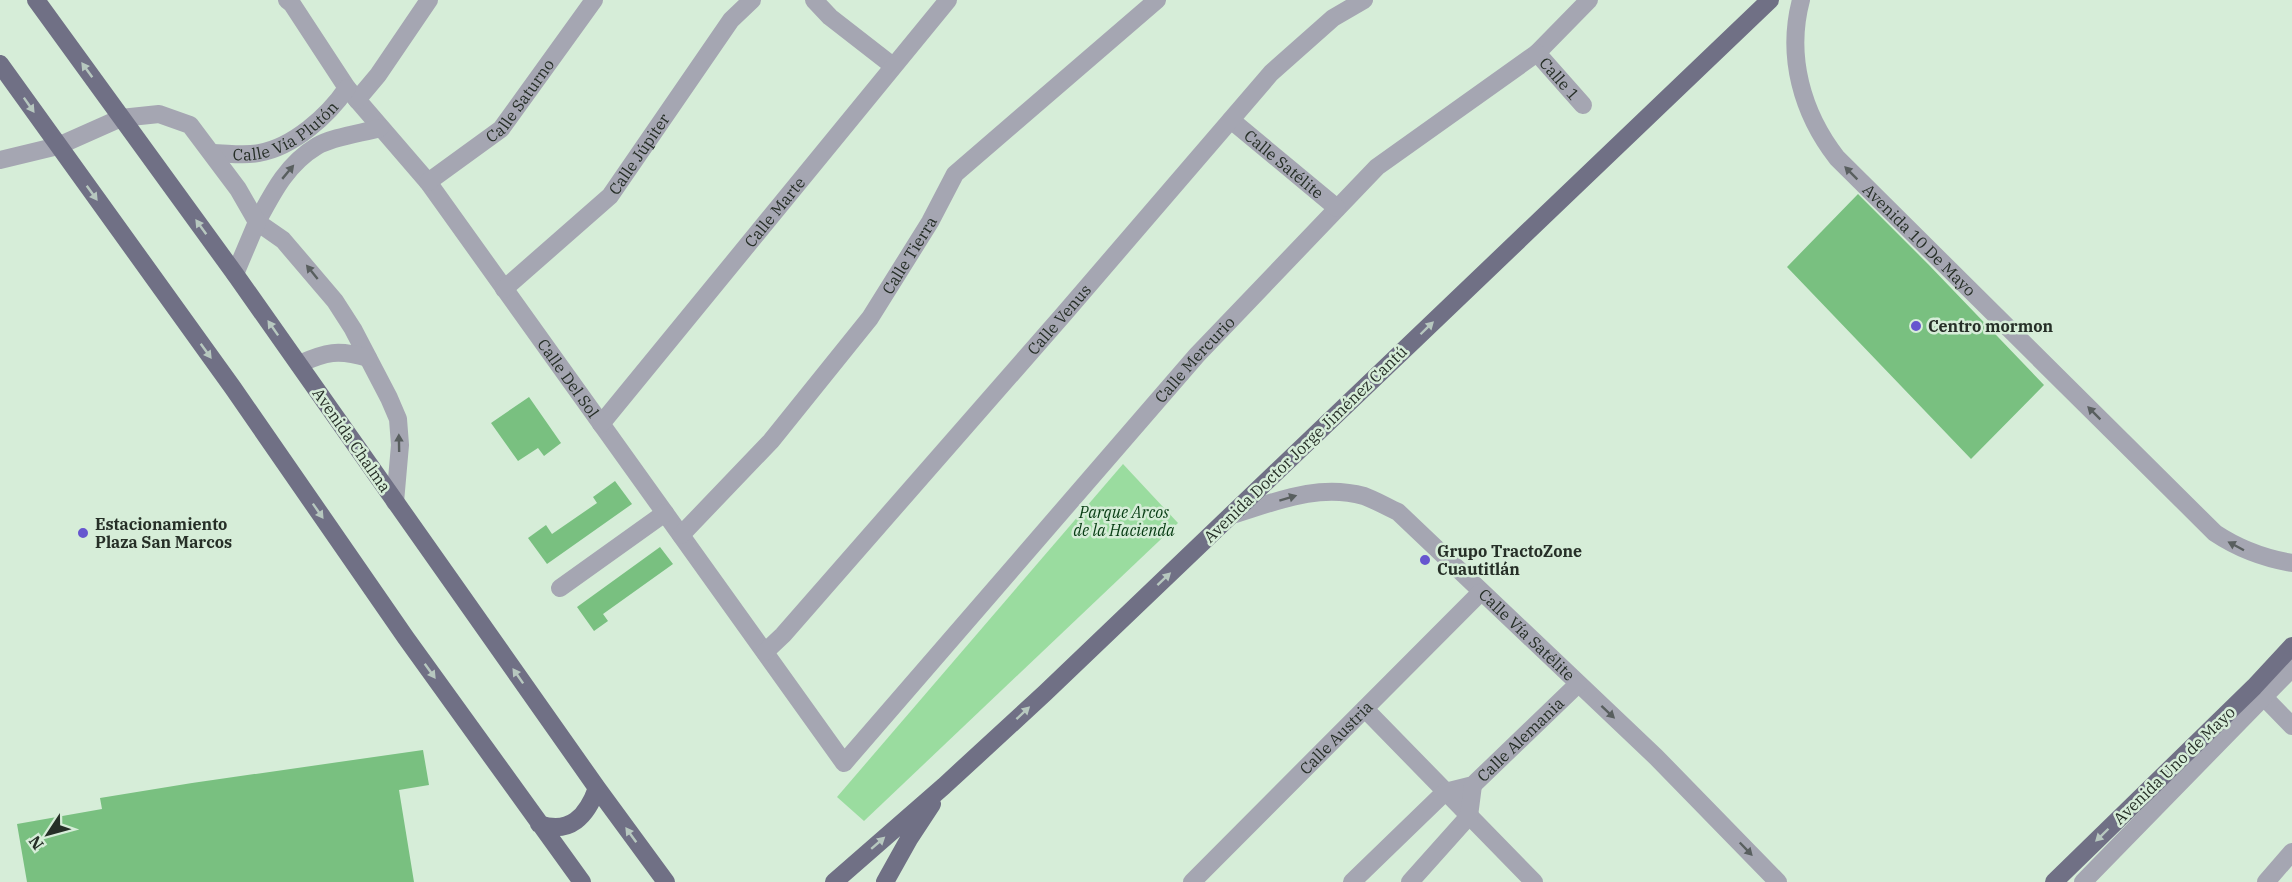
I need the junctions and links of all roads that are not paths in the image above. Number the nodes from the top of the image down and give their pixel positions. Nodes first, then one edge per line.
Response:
1 (36, 0) edge
2 (287, 0) edge
3 (429, 0) edge
4 (594, 0) edge
5 (752, 0) edge
6 (814, 0) edge
7 (948, 0) edge
8 (1157, 0) edge
9 (1364, 0) edge
10 (1589, 0) edge
11 (1770, 0) edge
12 (1801, 0) edge
13 (1537, 52) junction
14 (0, 64) edge
15 (893, 66) junction
16 (352, 94) junction
17 (1583, 105) dead end
18 (121, 118) junction
19 (1230, 120) junction
20 (380, 128) junction
21 (58, 146) junction
22 (212, 153) junction
23 (0, 160) edge
24 (428, 182) junction
25 (1337, 208) junction
26 (257, 222) junction
27 (235, 274) junction
28 (504, 289) junction
29 (368, 358) junction
30 (298, 364) junction
31 (601, 424) junction
32 (395, 502) junction
33 (665, 513) junction
34 (1232, 515) junction
35 (681, 535) junction
36 (2292, 563) edge
37 (560, 588) dead end
38 (1481, 592) junction
39 (2292, 645) edge
40 (765, 652) junction
41 (2292, 668) edge
42 (1578, 684) junction
43 (2259, 692) junction
44 (1365, 709) junction
45 (2292, 726) edge
46 (844, 763) joint
47 (1473, 785) junction
48 (944, 786) junction
49 (597, 788) junction
50 (1445, 792) junction
51 (1469, 816) junction
52 (539, 824) junction
53 (2292, 852) edge
54 (582, 882) edge
55 (666, 882) edge
56 (834, 882) edge
57 (885, 882) edge
58 (1192, 882) edge
59 (1352, 882) edge
60 (1410, 882) edge
61 (1534, 882) edge
62 (1778, 882) edge
63 (2054, 882) edge
64 (2083, 882) edge
65 (2266, 882) edge

18 -> 1 main road, Avenida Chalma
2 - 16 street, Calle Del Sol
3 - 16 street, Calle Vía Plutón
4 - 24 street, Calle Saturno
5 - 28 street, Calle Júpiter
6 - 15 street
7 - 15 street, Calle Marte
8 - 35 street, Calle Tierra
9 - 19 street, Calle Venus
10 - 13 street, Calle Mercurio
34 -> 11 main road, Avenida Doctor Jorge Jiménez Cantú
36 -> 12 street, Avenida 10 De Mayo
13 - 17 street, Calle 1
13 - 25 street, Calle Mercurio
14 -> 21 main road
15 - 31 street, Calle Marte
16 - 20 street, Calle Del Sol
16 - 22 street, Calle Vía Plutón
18 - 21 street, Calle Vía Plutón
18 - 22 street, Calle Vía Plutón
27 -> 18 main road, Avenida Chalma
19 - 25 street, Calle Satélite
19 - 40 street, Calle Venus
20 - 24 street, Calle Del Sol
26 -> 20 street, Calle Vía Plutón
21 - 23 street, Calle Vía Plutón
21 -> 52 main road
22 - 26 street, Calle Vía Plutón
24 - 28 street, Calle Del Sol
25 - 46 street, Calle Mercurio
26 - 27 street, Calle Vía Plutón
29 -> 26 street
30 -> 27 main road, Avenida Chalma
28 - 31 street, Calle Del Sol
29 - 30 street
32 -> 29 street
30 - 32 main road, Avenida Chalma
31 - 33 street, Calle Del Sol
49 -> 32 main road, Avenida Chalma
33 - 35 street, Calle Del Sol
33 - 37 street
34 -> 38 street, Calle Vía Satélite
48 -> 34 main road, Avenida Doctor Jorge Jiménez Cantú
35 - 40 street, Calle Del Sol
38 - 42 street, Calle Vía Satélite
38 - 44 street, Calle Austria
39 - 43 main road, Avenida Uno de Mayo
40 - 46 street, Calle Del Sol
41 - 43 street
42 - 47 street, Calle Alemania
42 -> 62 street, Calle Vía Satélite
43 - 45 street
43 -> 63 main road, Avenida Uno de Mayo
43 - 64 street
44 - 50 street
44 - 58 street, Calle Austria
47 - 50 street, Calle Alemania
47 - 51 street
56 -> 48 main road, Avenida Doctor Jorge Jiménez Cantú
48 - 57 main road
49 - 52 main road
55 -> 49 main road, Avenida Chalma
50 - 51 street
50 - 59 street
51 - 60 street
51 - 61 street
52 - 54 main road
53 - 65 street

